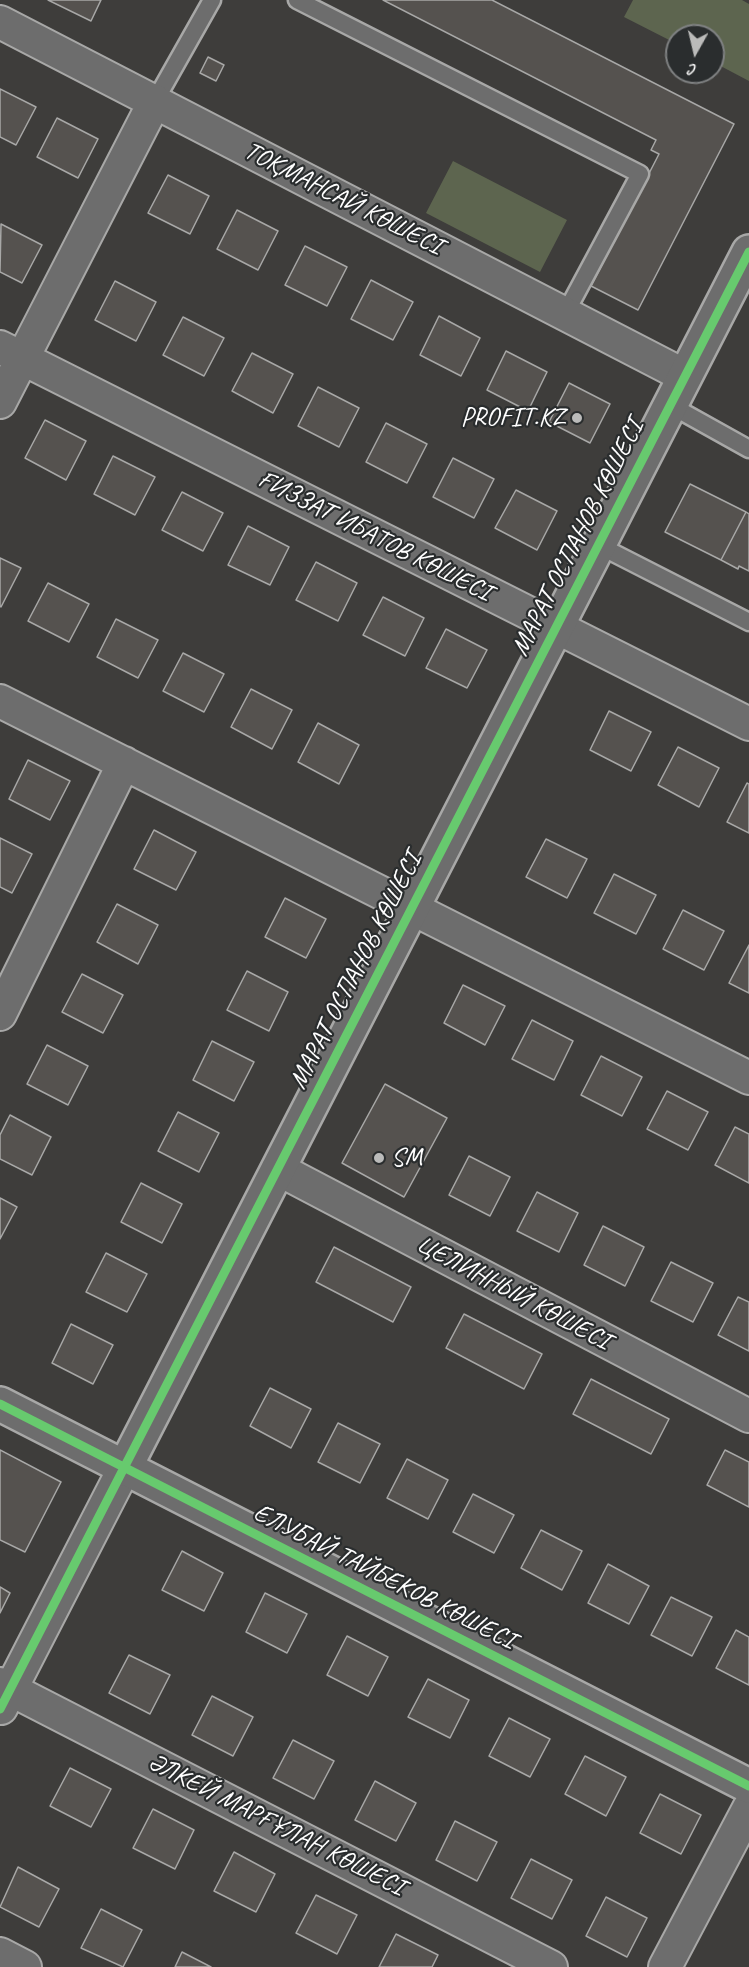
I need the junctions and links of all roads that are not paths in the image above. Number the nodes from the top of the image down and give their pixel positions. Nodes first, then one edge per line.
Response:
1 (212, 0) edge
2 (297, 0) edge
3 (0, 22) edge
4 (154, 101) junction
5 (749, 252) edge
6 (565, 314) junction
7 (11, 353) edge
8 (685, 376) junction
9 (0, 402) edge
10 (670, 405) junction
11 (749, 449) edge
12 (598, 545) junction
13 (749, 622) edge
14 (556, 628) junction
15 (0, 701) edge
16 (749, 724) edge
17 (124, 763) junction
18 (412, 908) junction
19 (0, 1014) edge
20 (749, 1078) edge
21 (278, 1169) junction
22 (0, 1404) edge
23 (749, 1416) edge
24 (124, 1468) junction
25 (3, 1694) edge
26 (749, 1786) edge
27 (749, 1808) edge
28 (0, 1954) edge
29 (25, 1967) edge
30 (551, 1967) edge
31 (665, 1967) edge

1 - 4 lane
2 - 6 lane
3 - 4 street, ТОҚМАНСАЙ КӨШЕСІ
4 - 6 street, ТОҚМАНСАЙ КӨШЕСІ
4 - 7 street
5 - 8 street, МАРАТ ОСПАНОВ КӨШЕСІ
6 - 8 street, ТОҚМАНСАЙ КӨШЕСІ
7 - 9 street
7 - 14 street, ҒИЗЗАТ ИБАТОВ КӨШЕСІ
8 - 10 street, МАРАТ ОСПАНОВ КӨШЕСІ
10 - 11 lane
10 - 12 street, МАРАТ ОСПАНОВ КӨШЕСІ
12 - 13 lane
12 - 14 street, МАРАТ ОСПАНОВ КӨШЕСІ
14 - 16 street, ҒИЗЗАТ ИБАТОВ КӨШЕСІ
14 - 18 street, МАРАТ ОСПАНОВ КӨШЕСІ
15 - 17 street
17 - 18 street
17 - 19 street
18 - 20 street
18 - 21 street, МАРАТ ОСПАНОВ КӨШЕСІ
21 - 23 street, ЦЕЛИННЫЙ КӨШЕСІ
21 - 24 street, МАРАТ ОСПАНОВ КӨШЕСІ
22 - 24 street, ЕЛУБАЙ ТАЙБЕКОВ КӨШЕСІ
24 - 25 street, МАРАТ ОСПАНОВ КӨШЕСІ
24 - 26 street, ЕЛУБАЙ ТАЙБЕКОВ КӨШЕСІ
25 - 30 street, ӘЛКЕЙ МАРҒҰЛАН КӨШЕСІ
27 - 31 street
28 - 29 street

